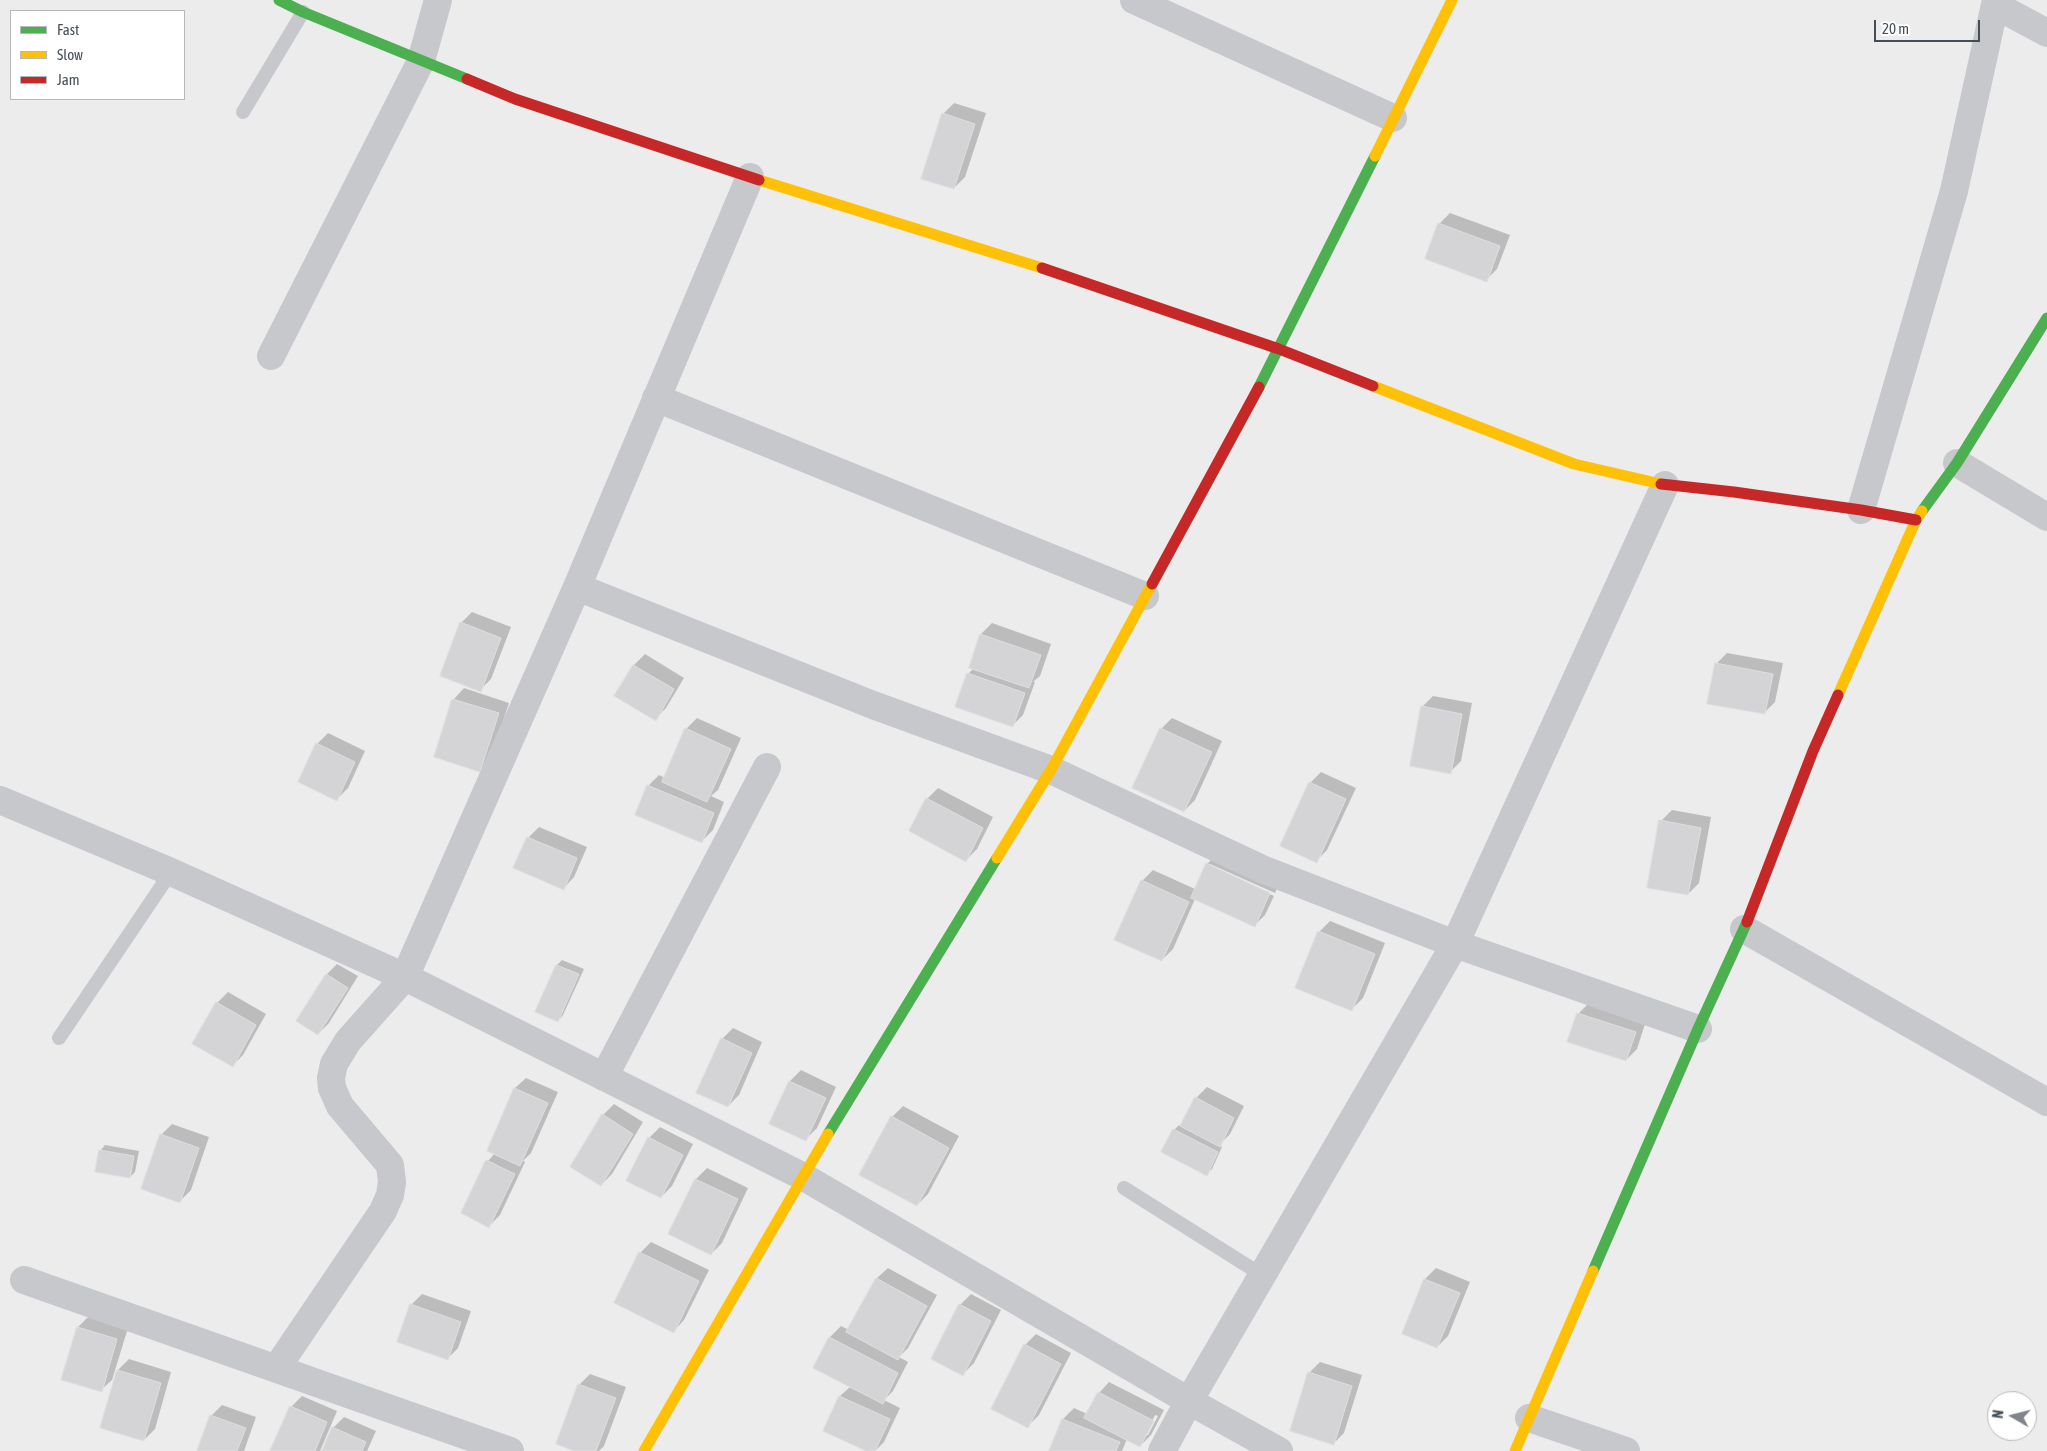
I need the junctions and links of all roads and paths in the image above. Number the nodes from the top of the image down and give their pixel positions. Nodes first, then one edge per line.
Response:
1 (279, 0) edge
2 (438, 0) edge
3 (1134, 0) edge
4 (1452, 0) edge
5 (1995, 2) edge
6 (303, 12) junction
7 (2047, 33) edge
8 (421, 61) junction
9 (244, 112) dead end
10 (1393, 118) junction
11 (750, 177) junction
12 (2047, 318) edge
13 (1279, 349) junction
14 (271, 356) dead end
15 (656, 398) junction
16 (1957, 463) junction
17 (1665, 485) junction
18 (1861, 510) junction
19 (2047, 516) edge
20 (1916, 520) junction
21 (577, 586) junction
22 (1145, 596) junction
23 (767, 767) dead end
24 (1051, 770) junction
25 (0, 800) edge
26 (171, 872) junction
27 (1744, 929) junction
28 (1456, 944) junction
29 (406, 977) junction
30 (1698, 1029) junction
31 (59, 1038) dead end
32 (604, 1077) junction
33 (2047, 1102) edge
34 (802, 1176) junction
35 (1124, 1188) dead end
36 (1262, 1275) junction
37 (24, 1280) dead end
38 (276, 1369) junction
39 (1189, 1401) junction
40 (1529, 1418) junction
41 (510, 1451) edge
42 (644, 1451) edge
43 (1162, 1451) edge
44 (1279, 1451) edge
45 (1515, 1451) edge
46 (1626, 1451) edge

1 - 6 street
2 - 8 street
3 - 10 street
4 - 10 street
5 - 7 street
5 - 18 street
6 - 8 street
6 - 9 lane
8 - 11 street
8 - 14 street
10 - 13 street
11 - 13 street
11 - 15 street
12 - 16 street
13 - 17 street
13 - 22 street
15 - 21 street
15 - 22 street
16 - 19 street
16 - 20 street
17 - 18 street
17 - 28 street
18 - 20 street
20 - 27 street
21 - 24 street
21 - 29 street
22 - 24 street
23 - 32 street
24 - 28 street
24 - 34 street
25 - 26 street
26 - 29 street
26 - 31 lane
27 - 30 street
27 - 33 street
28 - 30 street
28 - 36 street
29 - 32 street
29 - 38 street
30 - 40 street
32 - 34 street
34 - 39 street
34 - 42 street
35 - 36 lane
36 - 39 street
37 - 38 street
38 - 41 street
39 - 43 street
39 - 44 street
40 - 45 street
40 - 46 street

